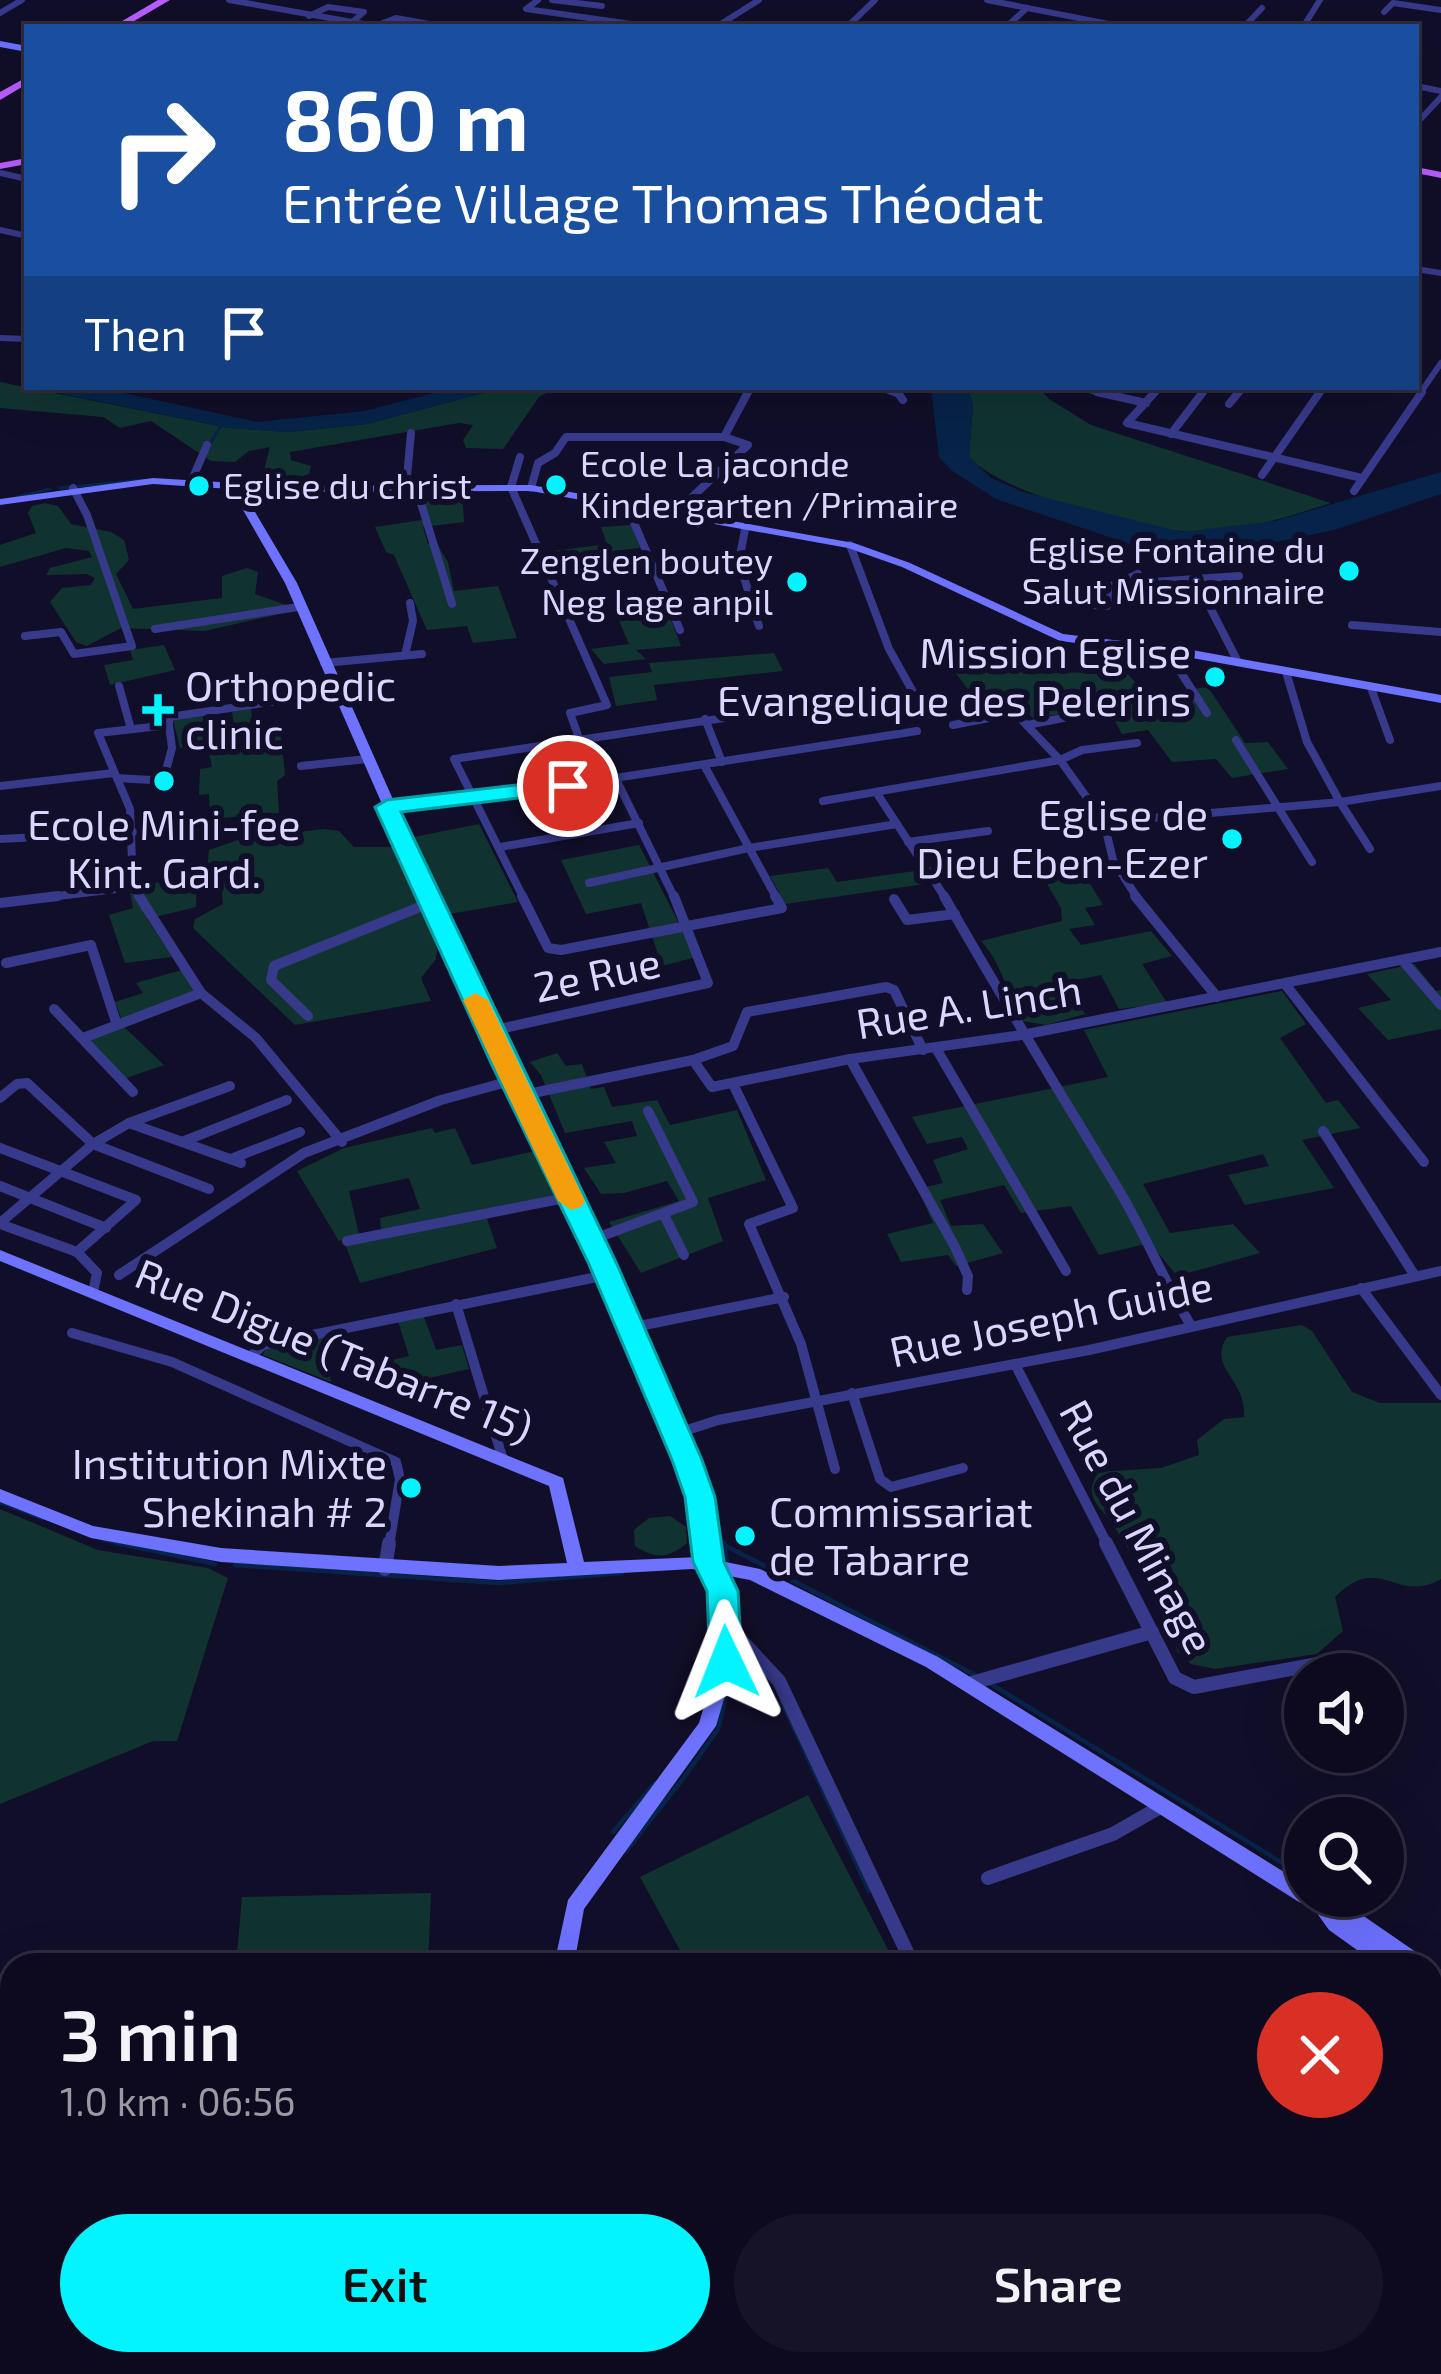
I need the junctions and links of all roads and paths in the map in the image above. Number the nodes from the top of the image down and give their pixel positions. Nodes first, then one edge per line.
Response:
1 (22, 0) edge
2 (166, 0) edge
3 (229, 0) edge
4 (538, 0) edge
5 (552, 0) edge
6 (758, 0) edge
7 (875, 0) edge
8 (1320, 0) edge
9 (997, 2) edge
10 (1008, 2) edge
11 (988, 5) edge
12 (602, 7) dead end
13 (1027, 8) junction
14 (1262, 8) dead end
15 (1441, 10) edge
16 (1384, 12) dead end
17 (0, 14) edge
18 (309, 16) junction
19 (352, 22) junction
20 (123, 24) edge
21 (364, 24) edge
22 (381, 24) edge
23 (430, 24) edge
24 (631, 24) edge
25 (721, 24) edge
26 (850, 24) edge
27 (1009, 24) edge
28 (1109, 24) edge
29 (1247, 24) edge
30 (1302, 24) edge
31 (1441, 94) edge
32 (1419, 120) edge
33 (1441, 363) edge
34 (748, 390) edge
35 (892, 390) edge
36 (1093, 390) edge
37 (1157, 390) edge
38 (1204, 390) edge
39 (1241, 390) edge
40 (1321, 390) edge
41 (903, 400) dead end
42 (1146, 403) junction
43 (1229, 404) dead end
44 (410, 433) dead end
45 (1172, 434) junction
46 (724, 437) junction
47 (207, 445) dead end
48 (520, 457) dead end
49 (1273, 459) junction
50 (1262, 475) dead end
51 (1362, 478) junction
52 (191, 482) junction
53 (235, 487) junction
54 (411, 487) junction
55 (511, 487) junction
56 (73, 488) junction
57 (531, 488) junction
58 (1354, 491) dead end
59 (0, 502) edge
60 (626, 504) junction
61 (676, 512) junction
62 (746, 524) junction
63 (850, 545) junction
64 (1138, 574) dead end
65 (1239, 576) dead end
66 (1196, 580) junction
67 (1124, 584) junction
68 (1050, 602) dead end
69 (410, 603) dead end
70 (452, 604) dead end
71 (298, 608) junction
72 (1352, 625) dead end
73 (759, 626) dead end
74 (155, 629) dead end
75 (680, 630) dead end
76 (1441, 632) edge
77 (25, 636) dead end
78 (1167, 651) junction
79 (422, 654) dead end
80 (405, 655) junction
81 (1238, 662) junction
82 (324, 663) junction
83 (1286, 672) junction
84 (119, 686) dead end
85 (1371, 688) junction
86 (339, 692) junction
87 (1441, 699) edge
88 (918, 701) dead end
89 (797, 707) dead end
90 (1207, 713) dead end
91 (1084, 715) dead end
92 (705, 719) junction
93 (1027, 724) junction
94 (169, 725) junction
95 (953, 725) dead end
96 (131, 729) junction
97 (917, 731) dead end
98 (579, 738) junction
99 (1236, 740) dead end
100 (1390, 740) dead end
101 (1138, 743) dead end
102 (367, 759) junction
103 (1060, 760) junction
104 (722, 762) junction
105 (704, 765) junction
106 (302, 766) dead end
107 (116, 776) junction
108 (616, 779) junction
109 (0, 786) edge
110 (1441, 786) edge
111 (876, 792) junction
112 (474, 800) junction
113 (823, 801) dead end
114 (1090, 802) dead end
115 (1340, 802) junction
116 (1280, 806) junction
117 (387, 807) junction
118 (638, 824) junction
119 (897, 824) junction
120 (988, 831) dead end
121 (133, 832) junction
122 (0, 839) edge
123 (908, 842) junction
124 (500, 847) junction
125 (749, 848) junction
126 (1370, 849) dead end
127 (1312, 862) dead end
128 (661, 869) junction
129 (590, 883) dead end
130 (134, 887) junction
131 (894, 899) dead end
132 (431, 902) junction
133 (0, 903) edge
134 (955, 914) junction
135 (687, 923) junction
136 (1441, 952) edge
137 (1403, 961) junction
138 (6, 963) dead end
139 (1285, 984) junction
140 (202, 993) junction
141 (1217, 997) junction
142 (1441, 1005) edge
143 (54, 1009) dead end
144 (308, 1016) dead end
145 (117, 1024) junction
146 (490, 1031) junction
147 (1022, 1035) junction
148 (83, 1038) junction
149 (930, 1050) junction
150 (850, 1059) junction
151 (693, 1060) junction
152 (514, 1080) junction
153 (733, 1084) junction
154 (230, 1086) dead end
155 (133, 1092) dead end
156 (525, 1094) junction
157 (0, 1098) edge
158 (287, 1100) dead end
159 (648, 1111) dead end
160 (129, 1124) junction
161 (1323, 1130) dead end
162 (300, 1132) dead end
163 (182, 1142) junction
164 (342, 1142) junction
165 (93, 1144) junction
166 (0, 1148) edge
167 (1424, 1162) dead end
168 (60, 1172) junction
169 (0, 1186) edge
170 (209, 1189) dead end
171 (30, 1197) junction
172 (570, 1197) junction
173 (664, 1215) junction
174 (0, 1224) edge
175 (106, 1228) junction
176 (591, 1240) junction
177 (347, 1241) dead end
178 (77, 1252) junction
179 (0, 1255) edge
180 (683, 1255) dead end
181 (1441, 1270) edge
182 (1066, 1271) dead end
183 (119, 1275) dead end
184 (607, 1275) junction
185 (1415, 1276) junction
186 (1361, 1288) junction
187 (967, 1290) dead end
188 (93, 1292) junction
189 (784, 1298) junction
190 (457, 1304) junction
191 (1190, 1324) junction
192 (634, 1327) junction
193 (71, 1333) dead end
194 (250, 1356) junction
195 (1016, 1364) junction
196 (852, 1393) junction
197 (1441, 1395) edge
198 (823, 1399) junction
199 (675, 1434) junction
200 (502, 1456) junction
201 (963, 1468) dead end
202 (835, 1469) dead end
203 (0, 1495) edge
204 (708, 1562) junction
205 (385, 1569) junction
206 (577, 1569) junction
207 (726, 1624) junction
208 (1152, 1633) junction
209 (1284, 1669) edge
210 (968, 1684) junction
211 (1163, 1806) junction
212 (988, 1878) dead end
213 (1284, 1882) edge
214 (1329, 1917) edge
215 (1349, 1917) edge
216 (566, 1953) edge
217 (907, 1953) edge
218 (1376, 1953) edge
219 (1402, 1953) edge

1 - 17 street
2 - 20 main road
3 - 18 street
4 - 24 street
5 - 12 street
6 - 25 street
7 - 26 street
8 - 30 street
9 - 10 street
9 - 11 street
10 - 13 street
13 - 27 street
13 - 28 street
14 - 29 street
15 - 16 street
18 - 19 street
18 - 19 street
19 - 21 street
22 - 23 street
31 - 32 street
33 - 51 street
34 - 46 street
35 - 41 street
36 - 42 street
37 - 42 street
38 - 45 street
39 - 43 street
40 - 49 street
42 - 45 street
44 - 54 street
45 - 49 street
46 - 57 street
46 - 61 street
47 - 52 street
48 - 55 street
49 - 50 street
49 - 51 street
51 - 58 street
52 - 53 street
52 - 56 street
53 - 54 street
53 - 71 street
54 - 55 street
54 - 70 street
55 - 57 street
55 - 98 street
56 - 59 street
56 - 77 street
57 - 60 street
60 - 61 street
60 - 75 street
61 - 62 street
62 - 63 street
62 - 73 street
63 - 78 street
63 - 88 street
64 - 67 street
65 - 66 street
66 - 67 street
66 - 81 street
67 - 68 street
69 - 80 street
71 - 74 street
71 - 82 street
72 - 76 street
78 - 81 street
78 - 90 street
79 - 80 street
80 - 82 street
81 - 83 street
82 - 86 street
83 - 85 street
83 - 115 street
84 - 96 street
85 - 87 street
85 - 100 street
86 - 94 street
86 - 102 street
89 - 92 street
91 - 93 street
92 - 98 street
92 - 104 street
93 - 95 street
93 - 103 street
94 - 96 street
94 - 107 street
96 - 107 street
97 - 104 street
98 - 112 street
99 - 116 street
101 - 103 street
102 - 106 street
102 - 117 street
103 - 111 street
103 - 114 street
104 - 105 street
105 - 108 street
105 - 125 street
107 - 109 street
107 - 121 street
108 - 112 street
108 - 118 street, 2e Rue
110 - 115 street
111 - 113 street
111 - 119 street
112 - 117 street
112 - 124 street
115 - 116 street
115 - 126 street
116 - 127 street
116 - 141 street
117 - 132 street
118 - 124 street
118 - 128 street, 2e Rue
119 - 123 street
119 - 125 street
120 - 123 street
121 - 122 street
121 - 130 street
123 - 134 street
124 - 135 street
125 - 128 street
125 - 135 street
128 - 129 street
128 - 135 street, 2e Rue
130 - 133 street
130 - 140 street
131 - 134 street
132 - 144 street
132 - 146 street
134 - 147 street
135 - 146 street, 2e Rue
136 - 137 street, Rue A. Linch
137 - 139 street, Rue A. Linch
137 - 142 street
138 - 145 street
139 - 141 street, Rue A. Linch
139 - 167 street
140 - 145 street
140 - 164 street
141 - 147 street, Rue A. Linch
143 - 148 street
145 - 148 street
146 - 152 street
147 - 149 street, Rue A. Linch
147 - 191 street
148 - 155 street
149 - 150 street, Rue A. Linch
149 - 151 street
149 - 182 street
150 - 153 street, Rue A. Linch
150 - 187 street
151 - 153 street
151 - 156 street
152 - 156 street
152 - 164 street
153 - 189 street
154 - 160 street
156 - 172 street
157 - 165 street
158 - 163 street
159 - 173 street
160 - 163 street
160 - 165 street
161 - 185 street
162 - 163 street
164 - 183 street
165 - 168 street
165 - 170 street
166 - 168 street
168 - 171 street
168 - 175 street
169 - 171 street
171 - 174 street
171 - 175 street
172 - 176 street
172 - 177 street
173 - 176 street
173 - 180 street
174 - 178 street
175 - 178 street
176 - 184 street
178 - 188 street
179 - 188 street, Rue Digue (Tabarre 15)
181 - 185 street, Rue Joseph Guide
184 - 190 street
184 - 192 street
185 - 186 street, Rue Joseph Guide
186 - 191 street, Rue Joseph Guide
186 - 197 street
188 - 194 street, Rue Digue (Tabarre 15)
189 - 192 street
189 - 198 street
190 - 194 street
190 - 200 street
191 - 195 street, Rue Joseph Guide
192 - 199 street
193 - 205 street
194 - 200 street, Rue Digue (Tabarre 15)
195 - 196 street, Rue Joseph Guide
195 - 208 street, Rue du Minage
196 - 198 street, Rue Joseph Guide
196 - 201 street
198 - 199 street, Rue Joseph Guide
198 - 202 street
199 - 204 street
200 - 206 street, Rue Digue (Tabarre 15)
203 - 205 street
204 - 206 street
204 - 207 street
204 - 210 street
205 - 206 street
207 - 216 street
207 - 217 street
208 - 209 street, Rue du Minage
208 - 210 street
210 - 211 street
211 - 212 street
211 - 213 street
214 - 218 street
215 - 219 street

